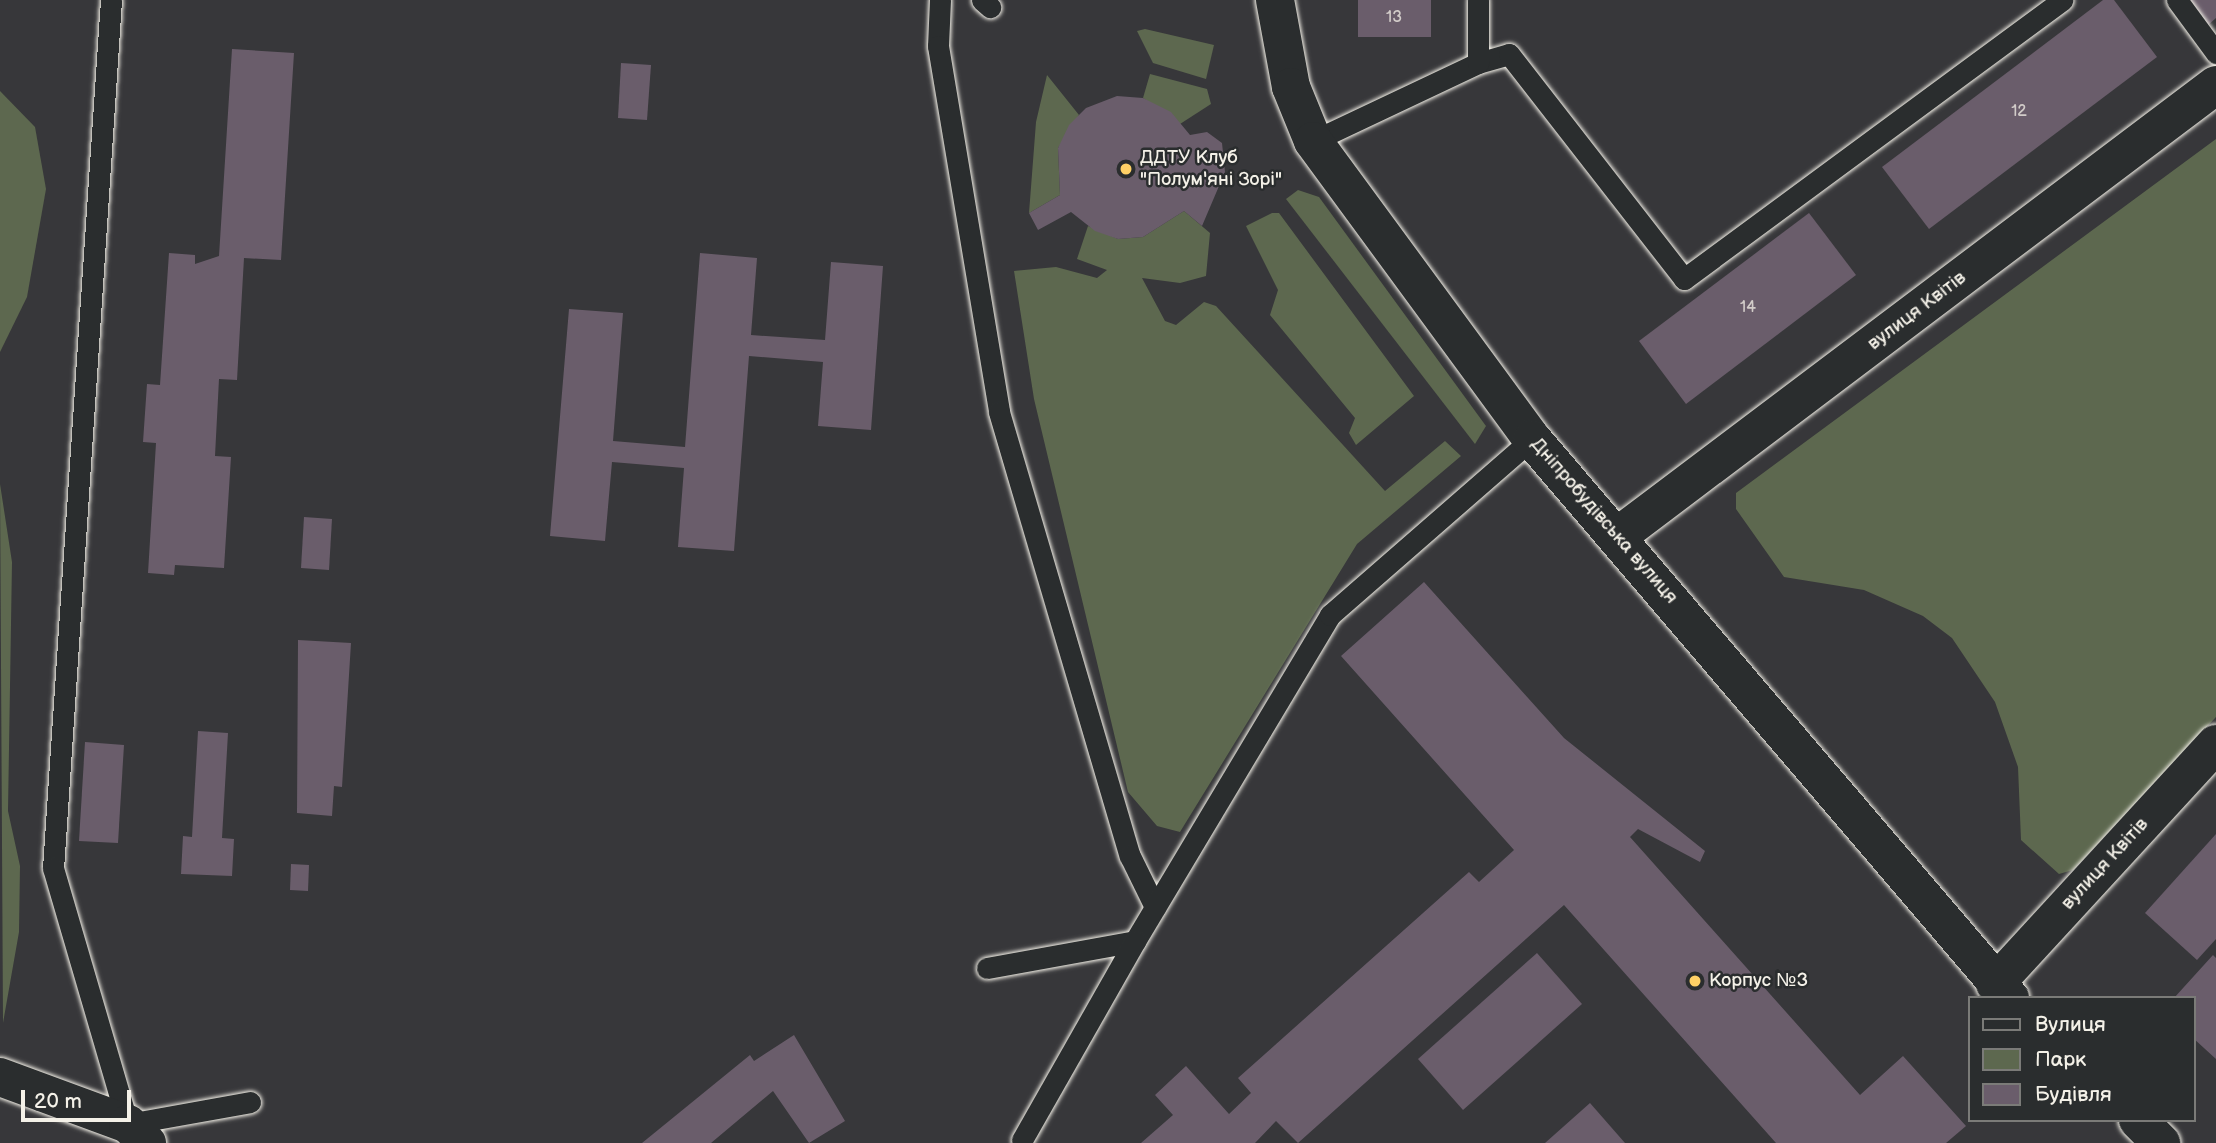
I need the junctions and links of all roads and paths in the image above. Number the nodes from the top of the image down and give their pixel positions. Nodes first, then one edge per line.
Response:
1 (111, 0) edge
2 (940, 0) edge
3 (1275, 0) edge
4 (1478, 0) edge
5 (2062, 0) edge
6 (2178, 0) edge
7 (2216, 53) edge
8 (1478, 63) junction
9 (2216, 85) edge
10 (1312, 141) junction
11 (1532, 439) junction
12 (1618, 536) junction
13 (2216, 744) edge
14 (1155, 907) junction
15 (1135, 941) junction
16 (987, 968) dead end
17 (2002, 991) edge
18 (0, 1077) edge
19 (250, 1102) dead end
20 (2140, 1122) edge
21 (141, 1138) edge
22 (1022, 1140) dead end
23 (2161, 1143) edge

1 - 21 lane
2 - 14 lane
3 - 10 street, Дніпробудівська вулиця
4 - 8 lane
5 - 8 lane
6 - 7 lane
8 - 10 lane
9 - 12 street, вулиця Квітів
10 - 11 street, Дніпробудівська вулиця
11 - 12 street, Дніпробудівська вулиця
11 - 14 lane
12 - 17 street, Дніпробудівська вулиця
13 - 17 street, вулиця Квітів
14 - 15 lane
15 - 16 lane
15 - 22 lane
18 - 21 street
19 - 21 lane
20 - 23 street

